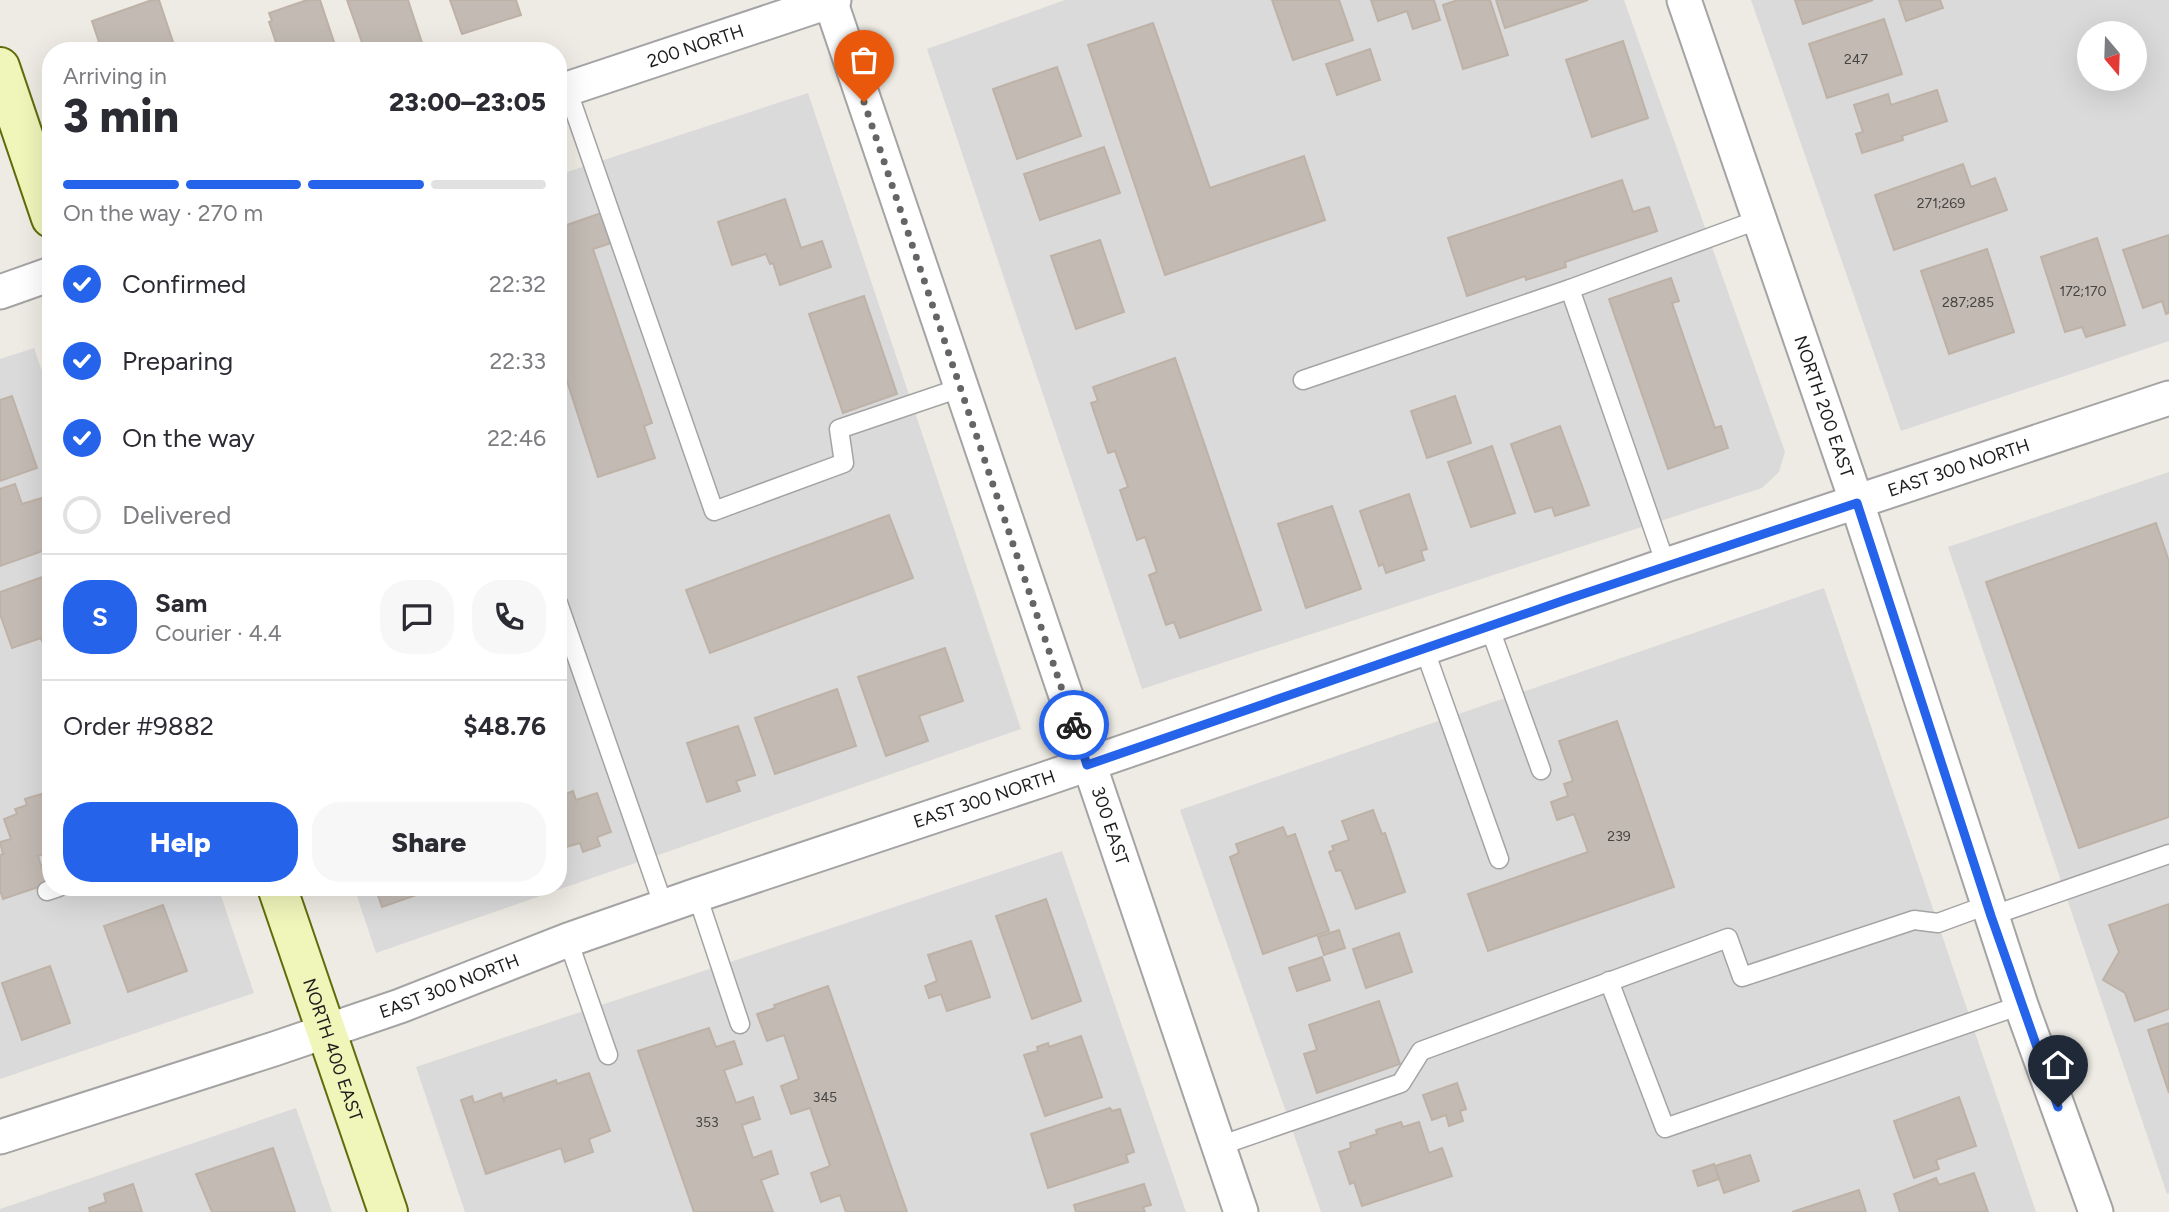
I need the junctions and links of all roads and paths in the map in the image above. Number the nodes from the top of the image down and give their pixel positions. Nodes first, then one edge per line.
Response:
1 (831, 0) edge
2 (1684, 0) edge
3 (0, 67) edge
4 (567, 89) edge
5 (567, 105) edge
6 (42, 191) edge
7 (1760, 219) junction
8 (42, 277) edge
9 (1570, 289) junction
10 (0, 292) edge
11 (1303, 380) dead end
12 (960, 388) junction
13 (2169, 398) edge
14 (1857, 503) junction
15 (1666, 565) junction
16 (1489, 626) junction
17 (567, 629) edge
18 (1424, 648) junction
19 (1087, 765) junction
20 (1541, 770) dead end
21 (2169, 854) edge
22 (1499, 859) dead end
23 (697, 895) junction
24 (280, 896) edge
25 (664, 907) junction
26 (1989, 910) junction
27 (568, 940) junction
28 (1609, 981) junction
29 (2021, 1005) junction
30 (740, 1024) dead end
31 (327, 1031) junction
32 (608, 1055) dead end
33 (0, 1137) edge
34 (1219, 1146) junction
35 (388, 1212) edge
36 (1241, 1212) edge
37 (2096, 1212) edge

1 - 4 street, 200 NORTH
1 - 12 street, 300 EAST
2 - 7 street, NORTH 200 EAST
3 - 6 street
5 - 12 lane
7 - 9 lane
7 - 14 street, NORTH 200 EAST
8 - 10 street
9 - 11 lane
9 - 15 lane
12 - 19 street, 300 EAST
13 - 14 street, EAST 300 NORTH
14 - 15 street, EAST 300 NORTH
14 - 26 street, NORTH 200 EAST
15 - 16 street, EAST 300 NORTH
16 - 18 street, EAST 300 NORTH
16 - 20 lane
17 - 25 lane
18 - 19 street, EAST 300 NORTH
18 - 22 lane
19 - 23 street, EAST 300 NORTH
19 - 34 street, 300 EAST
21 - 26 lane
23 - 25 street, EAST 300 NORTH
23 - 30 lane
24 - 31 street, NORTH 400 EAST
25 - 27 street, EAST 300 NORTH
26 - 28 lane
26 - 29 street, NORTH 200 EAST
27 - 31 street, EAST 300 NORTH
27 - 32 lane
28 - 29 lane
28 - 34 lane
29 - 37 street, NORTH 200 EAST
31 - 33 street, EAST 300 NORTH
31 - 35 street, NORTH 400 EAST
34 - 36 street, 300 EAST

